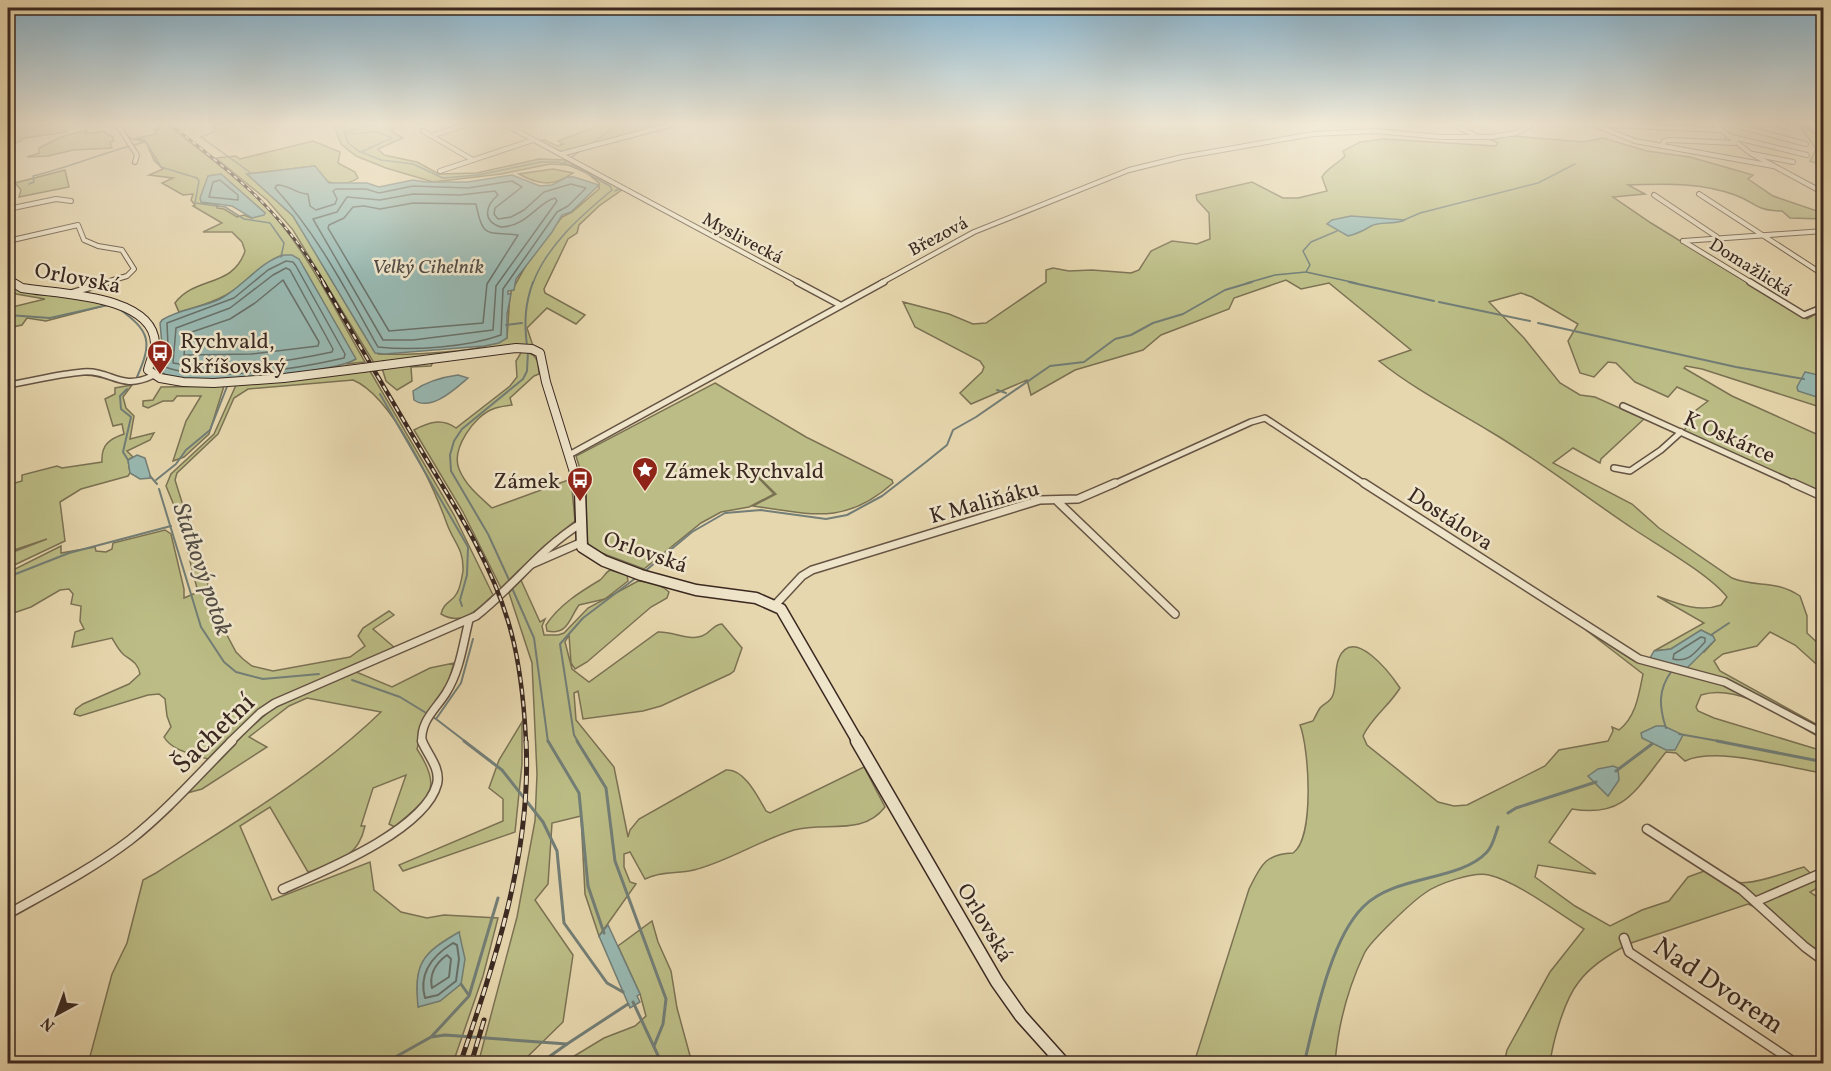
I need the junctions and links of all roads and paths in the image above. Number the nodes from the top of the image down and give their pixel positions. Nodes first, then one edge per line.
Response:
1 (600, 175) edge
2 (1116, 175) edge
3 (1790, 175) edge
4 (1824, 193) edge
5 (1699, 194) dead end
6 (1654, 195) dead end
7 (71, 201) dead end
8 (8, 209) edge
9 (1824, 231) edge
10 (1761, 235) junction
11 (1717, 237) junction
12 (8, 240) edge
13 (1824, 275) edge
14 (8, 276) edge
15 (71, 294) junction
16 (840, 305) junction
17 (1824, 307) edge
18 (152, 376) junction
19 (8, 385) edge
20 (1623, 406) dead end
21 (1680, 432) junction
22 (569, 455) junction
23 (1614, 468) dead end
24 (1824, 497) edge
25 (1058, 501) junction
26 (580, 524) junction
27 (580, 543) junction
28 (529, 566) junction
29 (776, 604) junction
30 (1175, 614) dead end
31 (469, 620) junction
32 (1824, 734) edge
33 (1647, 829) dead end
34 (1824, 872) edge
35 (283, 889) dead end
36 (1756, 901) junction
37 (8, 914) edge
38 (1624, 938) dead end
39 (1824, 961) edge
40 (1064, 1064) edge
41 (1797, 1064) edge

1 - 16 street, Myslivecká
2 - 16 street, Březová
3 - 4 street
5 - 10 street
6 - 11 street
7 - 8 street
9 - 10 street
10 - 11 street
10 - 13 street
11 - 17 street, Domažlická
12 - 15 street
14 - 15 main road, Orlovská
15 - 18 main road, Orlovská
16 - 22 street, Březová
18 - 19 street
18 - 22 main road, Orlovská, bridge
20 - 21 street, K Oskárce
21 - 23 street
21 - 24 street, K Oskárce
22 - 26 main road, Orlovská
25 - 29 street, K Maliňáku
25 - 30 street, K Maliňáku
25 - 32 street, Dostálova
26 - 27 main road, Orlovská
26 - 28 street
27 - 28 street
27 - 29 main road, Orlovská
28 - 31 street, Šachetní
29 - 40 main road, Orlovská
31 - 35 street
31 - 37 street, Šachetní
33 - 36 street
34 - 36 street
36 - 39 street
38 - 41 street, Nad Dvorem

